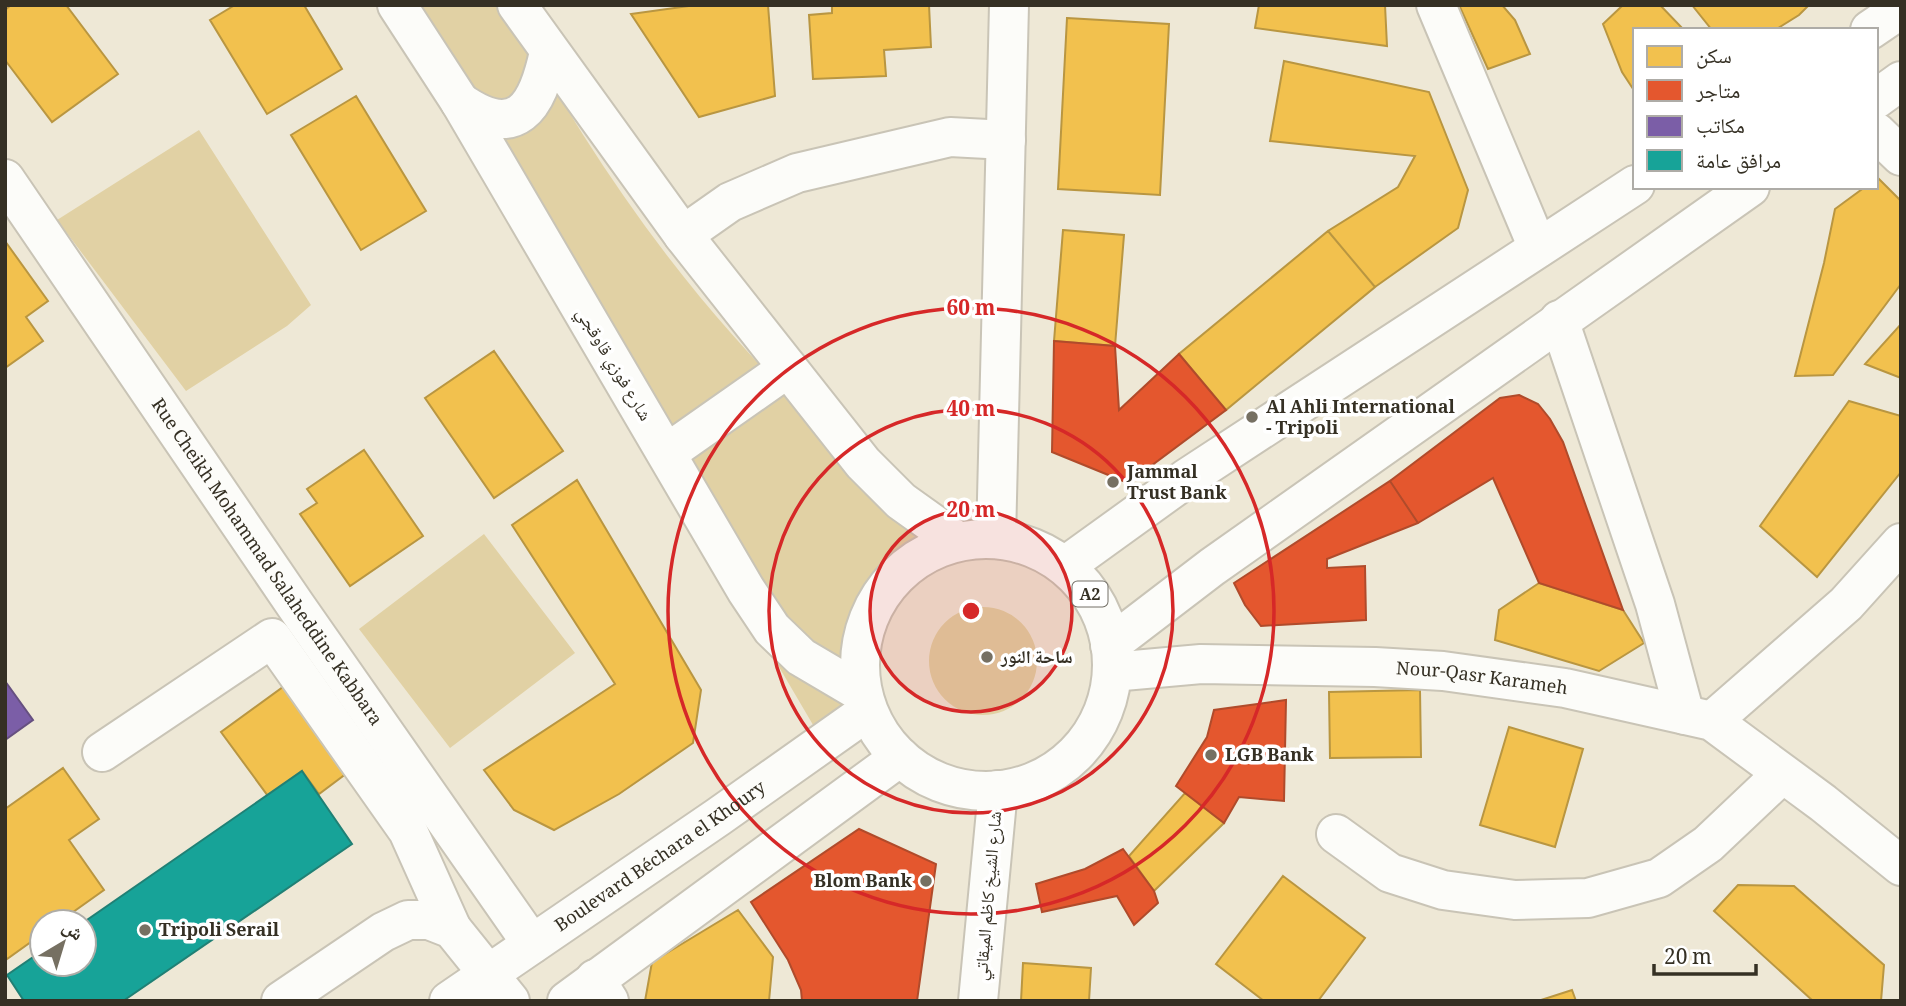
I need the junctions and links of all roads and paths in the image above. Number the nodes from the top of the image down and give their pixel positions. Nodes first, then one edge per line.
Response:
1 (397, 5) edge
2 (517, 5) edge
3 (1009, 5) edge
4 (1436, 5) edge
5 (1901, 9) edge
6 (1873, 28) edge
7 (549, 52) junction
8 (1901, 81) edge
9 (1878, 98) edge
10 (460, 102) junction
11 (1878, 134) edge
12 (1006, 140) junction
13 (1901, 156) edge
14 (5, 178) edge
15 (1633, 186) edge
16 (1747, 189) edge
17 (683, 235) junction
18 (1538, 248) junction
19 (1559, 320) junction
20 (788, 368) junction
21 (667, 453) junction
22 (996, 539) junction
23 (957, 541) junction
24 (1901, 543) edge
25 (1065, 566) junction
26 (1111, 658) junction
27 (865, 702) junction
28 (1698, 718) junction
29 (102, 752) dead end
30 (900, 757) junction
31 (1782, 774) junction
32 (998, 790) junction
33 (1336, 834) dead end
34 (1901, 866) edge
35 (452, 929) junction
36 (531, 944) junction
37 (499, 987) edge
38 (590, 994) edge
39 (281, 1001) edge
40 (449, 1001) edge
41 (978, 1001) edge

1 - 10 main road, شارع فوزي قاوقجي
2 - 7 main road
3 - 12 main road
4 - 18 main road
5 - 6 main road
7 - 10 main road
7 - 17 main road
8 - 9 main road
10 - 21 main road, شارع فوزي قاوقجي
11 - 13 main road
12 - 17 main road
12 - 22 main road
14 - 36 main road, Rue Cheikh Mohammad Salaheddine Kabbara
15 - 18 main road, A2
16 - 19 main road
17 - 20 main road
18 - 25 main road, A2
19 - 26 main road
19 - 28 main road
20 - 21 main road
20 - 23 main road
21 - 27 main road, شارع فوزي قاوقجي
22 - 23 main road, A2
22 - 25 main road, A2
23 - 27 main road, A2
24 - 28 main road
25 - 26 main road, A2
26 - 28 main road, Nour-Qasr Karameh
26 - 32 main road, A2
27 - 30 main road, A2
27 - 36 main road, Boulevard Béchara el Khoury
28 - 31 main road, Nour-Qasr Karameh
29 - 35 main road
30 - 32 main road, A2
30 - 38 main road
31 - 33 main road
31 - 34 main road, Nour-Qasr Karameh
32 - 41 main road, شارع الشيخ كاظم الميقاتي
35 - 37 main road
35 - 39 main road
36 - 37 main road, Boulevard Béchara el Khoury
37 - 40 main road, Boulevard Béchara el Khoury

